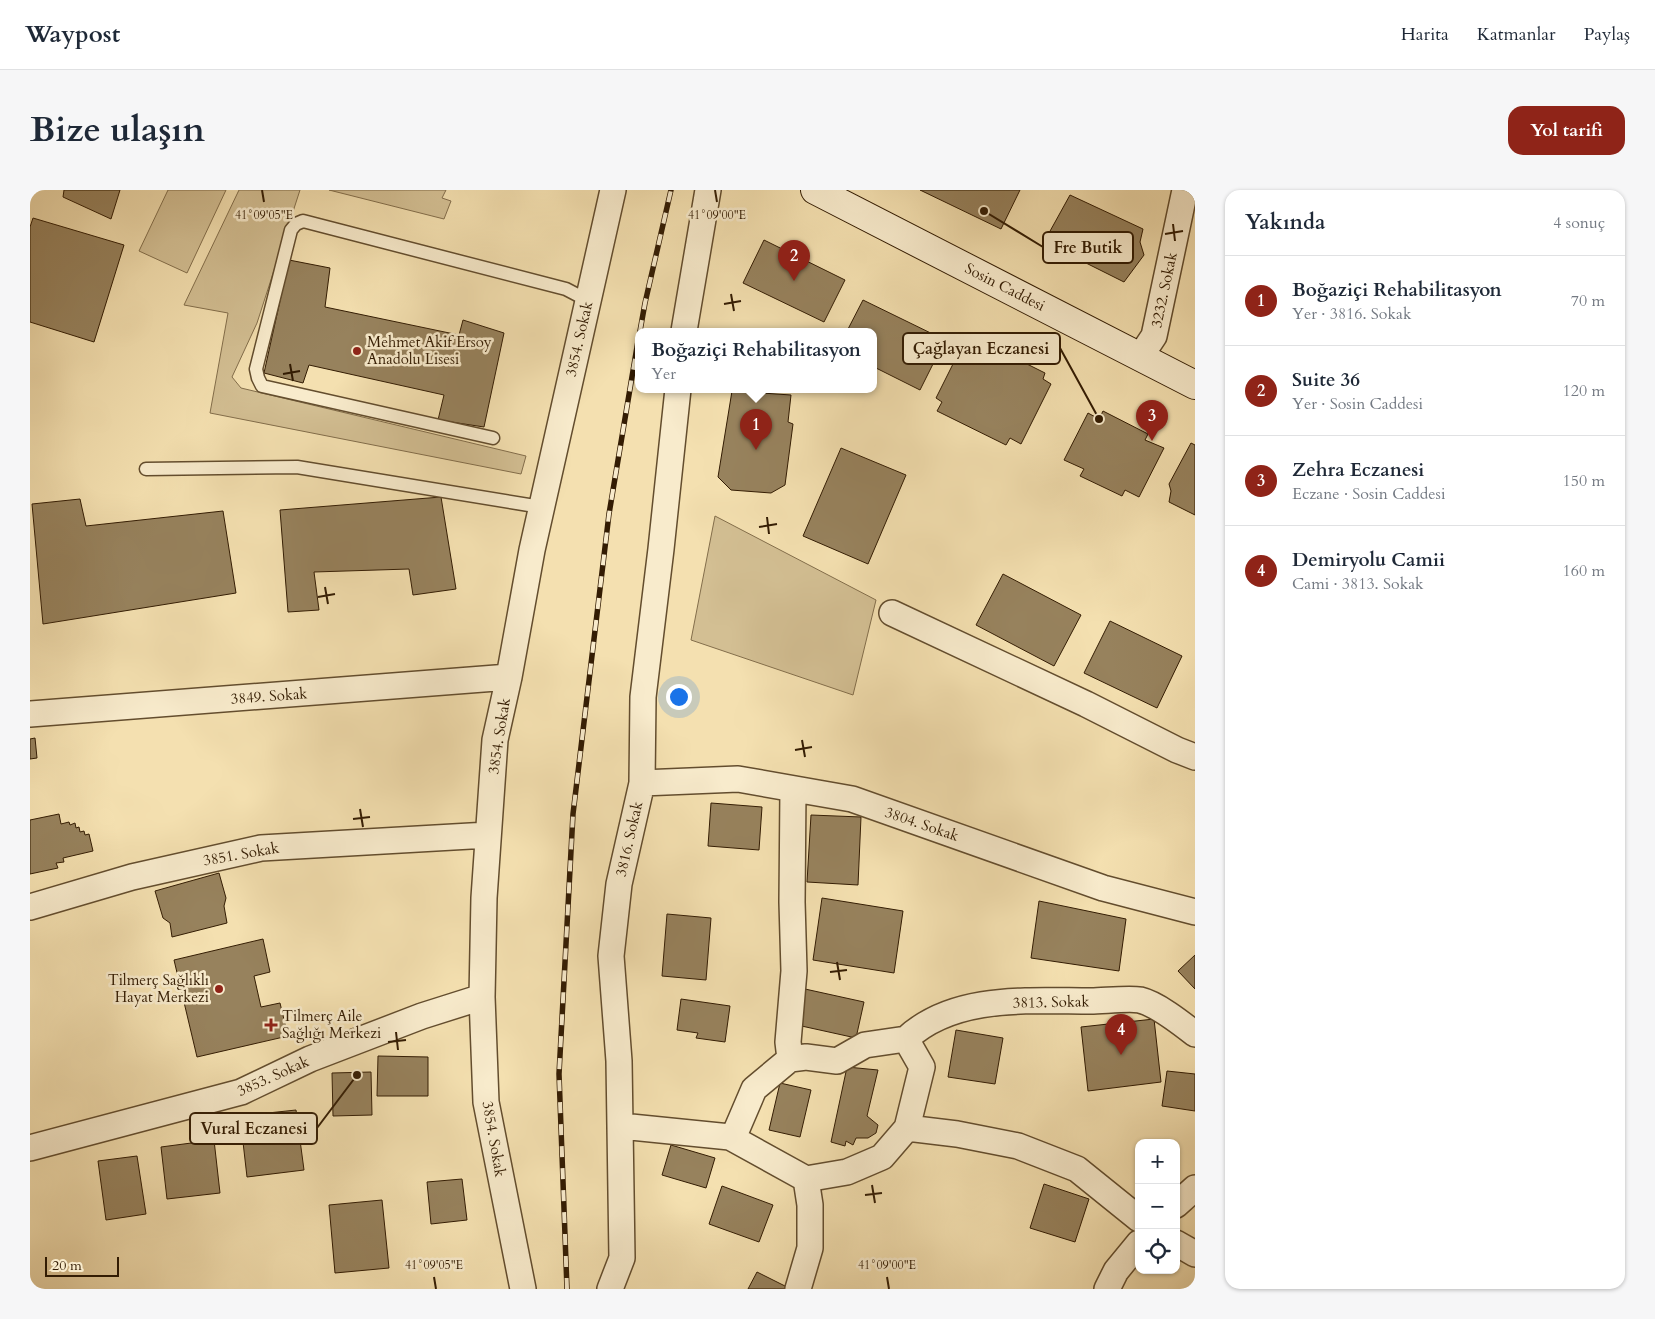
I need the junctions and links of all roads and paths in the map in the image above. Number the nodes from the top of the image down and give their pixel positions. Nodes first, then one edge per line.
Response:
1 (613, 190) edge
2 (708, 190) edge
3 (815, 190) edge
4 (1185, 190) edge
5 (587, 300) junction
6 (685, 328) edge
7 (1140, 357) junction
8 (1195, 385) edge
9 (678, 393) edge
10 (493, 438) dead end
11 (146, 469) dead end
12 (541, 507) junction
13 (892, 613) dead end
14 (509, 677) junction
15 (30, 714) edge
16 (1195, 756) edge
17 (642, 784) junction
18 (793, 789) junction
19 (488, 835) junction
20 (30, 907) edge
21 (1195, 912) edge
22 (482, 997) junction
23 (1195, 1034) edge
24 (906, 1039) junction
25 (790, 1059) junction
26 (621, 1126) junction
27 (907, 1128) junction
28 (730, 1137) junction
29 (30, 1148) edge
30 (806, 1179) junction
31 (1195, 1188) edge
32 (1180, 1201) edge
33 (1135, 1216) edge
34 (1180, 1245) edge
35 (1135, 1248) edge
36 (1195, 1254) edge
37 (524, 1289) edge
38 (610, 1289) edge
39 (798, 1289) edge
40 (1107, 1289) edge

1 - 5 street, 3854. Sokak
2 - 6 street
3 - 7 street, Sosin Caddesi
4 - 7 street, 3232. Sokak
5 - 10 lane
5 - 12 street, 3854. Sokak
7 - 8 street, Sosin Caddesi
9 - 17 street, 3816. Sokak
11 - 12 lane
12 - 14 street, 3854. Sokak
13 - 16 street
14 - 15 street, 3849. Sokak
14 - 19 street, 3854. Sokak
17 - 18 street, 3804. Sokak
17 - 26 street, 3816. Sokak
18 - 21 street, 3804. Sokak
18 - 25 street
19 - 20 street, 3851. Sokak
19 - 22 street, 3854. Sokak
22 - 29 street, 3853. Sokak
22 - 37 street, 3854. Sokak
23 - 24 street, 3813. Sokak
24 - 25 street
24 - 27 street
25 - 28 street
26 - 28 street
26 - 38 street, 3816. Sokak
27 - 30 street
27 - 33 street
28 - 30 street
30 - 39 street
31 - 32 street
34 - 36 street
35 - 40 street

